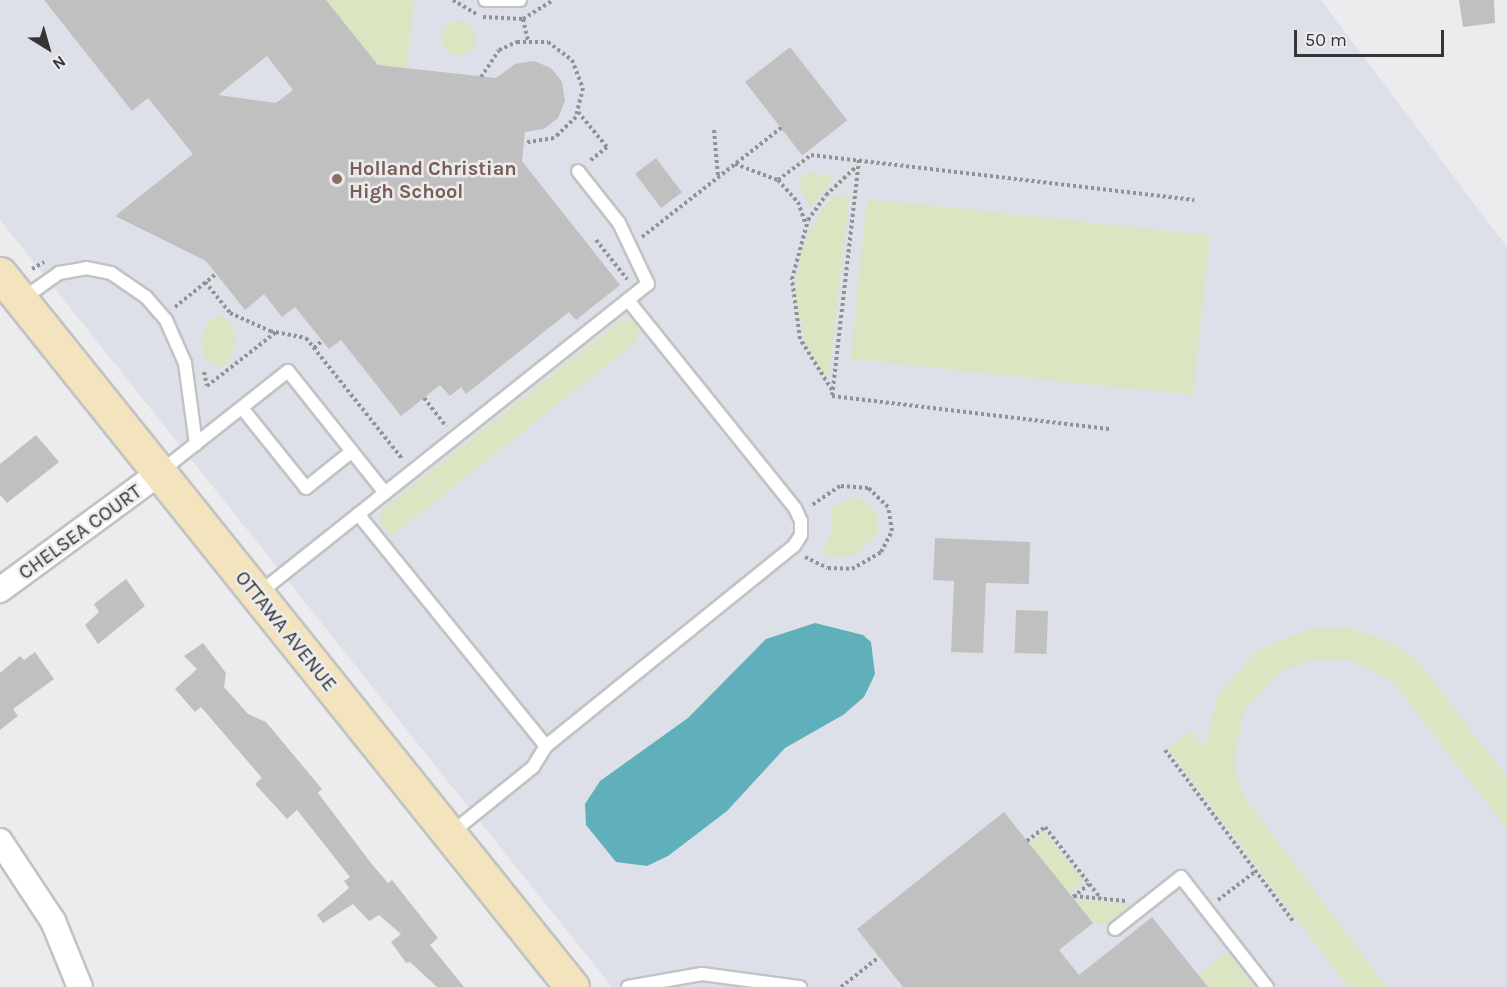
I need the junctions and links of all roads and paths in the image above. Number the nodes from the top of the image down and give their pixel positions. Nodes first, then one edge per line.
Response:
1 (485, 0) edge
2 (520, 0) edge
3 (523, 19) dead end
4 (528, 40) junction
5 (481, 77) dead end
6 (578, 112) junction
7 (781, 128) dead end
8 (714, 130) dead end
9 (524, 143) dead end
10 (858, 163) junction
11 (734, 164) junction
12 (578, 171) joint
13 (718, 177) junction
14 (778, 180) junction
15 (1194, 200) dead end
16 (807, 225) junction
17 (630, 246) junction
18 (0, 274) edge
19 (216, 274) dead end
20 (205, 282) junction
21 (21, 300) junction
22 (628, 300) junction
23 (175, 307) dead end
24 (276, 332) junction
25 (322, 341) dead end
26 (314, 348) junction
27 (207, 386) dead end
28 (832, 390) junction
29 (424, 398) dead end
30 (242, 408) junction
31 (446, 426) dead end
32 (1109, 429) dead end
33 (196, 444) junction
34 (351, 452) junction
35 (403, 461) dead end
36 (159, 473) junction
37 (385, 493) junction
38 (358, 514) junction
39 (799, 514) junction
40 (794, 546) junction
41 (0, 590) edge
42 (257, 595) junction
43 (546, 746) junction
44 (1165, 750) dead end
45 (449, 834) junction
46 (0, 841) edge
47 (1027, 841) dead end
48 (1256, 871) junction
49 (1089, 884) junction
50 (1101, 899) junction
51 (1148, 903) junction
52 (1206, 909) junction
53 (1293, 921) dead end
54 (1115, 929) dead end
55 (879, 957) dead end
56 (725, 975) junction
57 (843, 986) edge
58 (80, 987) edge
59 (572, 987) edge
60 (628, 987) edge
61 (735, 987) edge
62 (800, 987) edge
63 (1267, 987) edge

1 - 2 lane
3 - 4 path
4 - 5 path
4 - 6 path
6 - 9 path
6 - 12 path
7 - 11 path
8 - 13 path
10 - 14 path
10 - 15 path
10 - 16 path
10 - 28 path
11 - 13 path
11 - 14 path
12 - 17 lane
13 - 17 path
14 - 16 path
16 - 28 path
17 - 22 lane
18 - 21 street, OTTAWA AVENUE
19 - 20 path
20 - 23 path
20 - 24 path
21 - 33 lane
21 - 36 street, OTTAWA AVENUE
22 - 37 lane
22 - 39 lane
24 - 26 path
24 - 27 path
25 - 26 path
26 - 35 path
28 - 32 path
29 - 31 path
30 - 33 lane
30 - 34 lane
30 - 34 lane
33 - 36 lane
34 - 37 lane
36 - 41 street, CHELSEA COURT
36 - 42 street, OTTAWA AVENUE
37 - 38 lane
38 - 42 lane
38 - 43 lane
39 - 40 lane
39 - 40 path
40 - 43 lane
42 - 45 street, OTTAWA AVENUE
43 - 45 lane
44 - 48 path
45 - 59 street, OTTAWA AVENUE
46 - 58 street
47 - 49 path
48 - 52 path
48 - 53 path
49 - 50 path
49 - 50 path
50 - 51 path
51 - 52 lane
51 - 54 lane
52 - 63 lane
55 - 57 path
56 - 60 lane
56 - 61 lane
56 - 62 lane

